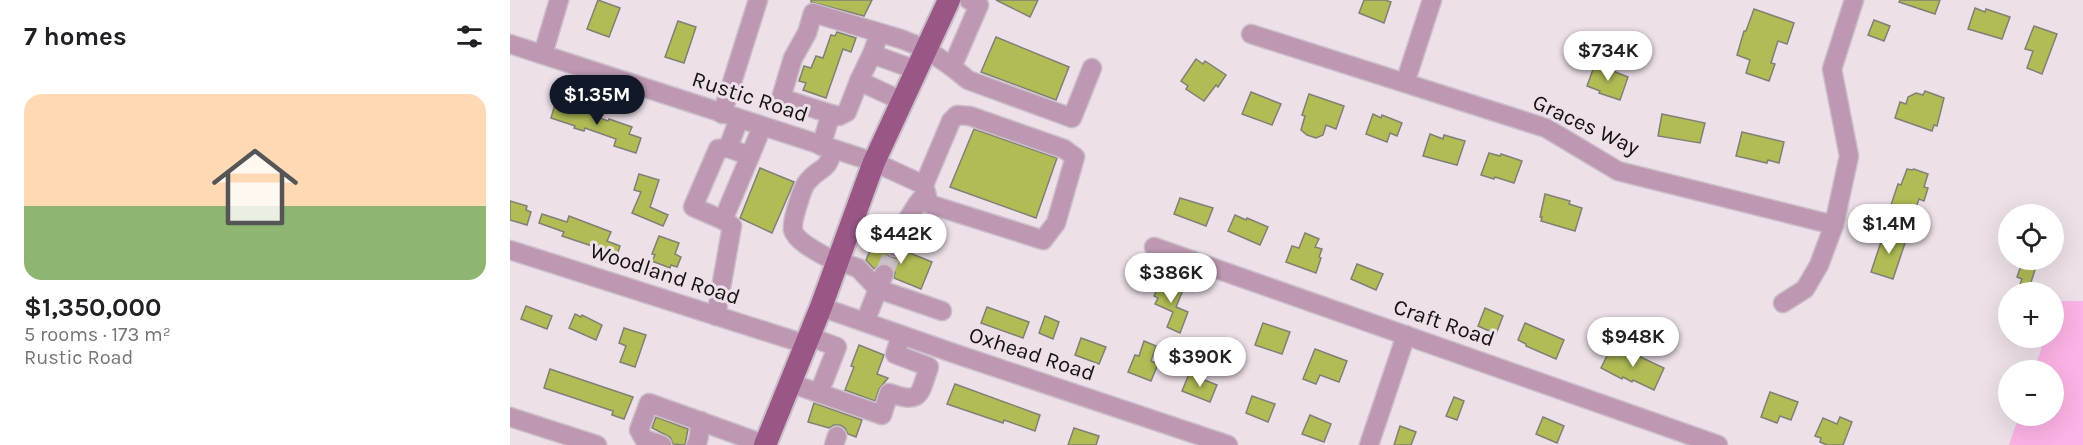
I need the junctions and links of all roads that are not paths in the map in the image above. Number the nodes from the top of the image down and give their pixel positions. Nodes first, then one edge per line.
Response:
1 (559, 0) edge
2 (758, 0) edge
3 (949, 0) edge
4 (969, 0) edge
5 (1432, 0) edge
6 (1854, 0) edge
7 (879, 33) junction
8 (1251, 34) dead end
9 (510, 44) edge
10 (926, 49) junction
11 (543, 54) junction
12 (872, 54) junction
13 (952, 67) junction
14 (1092, 68) dead end
15 (916, 70) junction
16 (859, 81) junction
17 (1405, 82) junction
18 (781, 98) junction
19 (902, 101) junction
20 (831, 114) junction
21 (731, 117) junction
22 (766, 128) junction
23 (729, 148) junction
24 (827, 148) junction
25 (750, 156) junction
26 (874, 162) junction
27 (925, 189) junction
28 (723, 220) junction
29 (1834, 225) junction
30 (895, 247) tunnel mouth
31 (1154, 247) dead end
32 (510, 250) edge
33 (838, 262) junction
34 (881, 281) junction
35 (1783, 303) dead end
36 (821, 307) junction
37 (942, 311) dead end
38 (716, 316) junction
39 (865, 322) junction
40 (901, 335) junction
41 (1406, 336) junction
42 (806, 340) junction
43 (936, 347) junction
44 (929, 367) junction
45 (790, 383) junction
46 (819, 393) junction
47 (510, 417) edge
48 (701, 421) junction
49 (760, 443) edge
50 (597, 445) edge
51 (662, 445) edge
52 (696, 445) edge
53 (1228, 445) edge
54 (1369, 445) edge
55 (1718, 445) edge

1 - 11 street
2 - 21 street
3 - 10 main road
4 - 13 street
5 - 17 street
6 - 29 street
7 - 10 street
7 - 12 street
7 - 18 street
8 - 17 street, Graces Way
9 - 11 street, Rustic Road
10 - 13 street
10 - 15 main road
11 - 21 street, Rustic Road
12 - 15 street
12 - 16 street
13 - 14 street
15 - 19 main road
16 - 19 street
16 - 20 street
17 - 29 street, Graces Way
18 - 20 street
18 - 22 street
19 - 26 main road
20 - 24 street
21 - 22 street, Rustic Road
21 - 23 street
22 - 24 street, Rustic Road
22 - 25 street
23 - 25 street
23 - 28 street
24 - 26 street, Rustic Road
24 - 33 street
25 - 28 street
26 - 27 street, Rustic Road
26 - 33 main road
27 - 27 street, Rustic Road
27 - 30 street
28 - 38 street
29 - 35 street
31 - 41 street, Craft Road
32 - 38 street, Woodland Road
33 - 34 street
33 - 36 main road
34 - 37 street
34 - 39 street
36 - 39 street, Oxhead Road
36 - 42 main road
38 - 42 street, Woodland Road
39 - 40 street, Oxhead Road
40 - 43 street, Oxhead Road
40 - 44 street
41 - 54 street
41 - 55 street, Craft Road
42 - 45 main road
42 - 46 street, Woodland Road
43 - 44 street
43 - 53 street, Oxhead Road
44 - 46 street
45 - 46 street
45 - 49 main road
47 - 50 street
48 - 49 street
48 - 51 street
48 - 52 street

